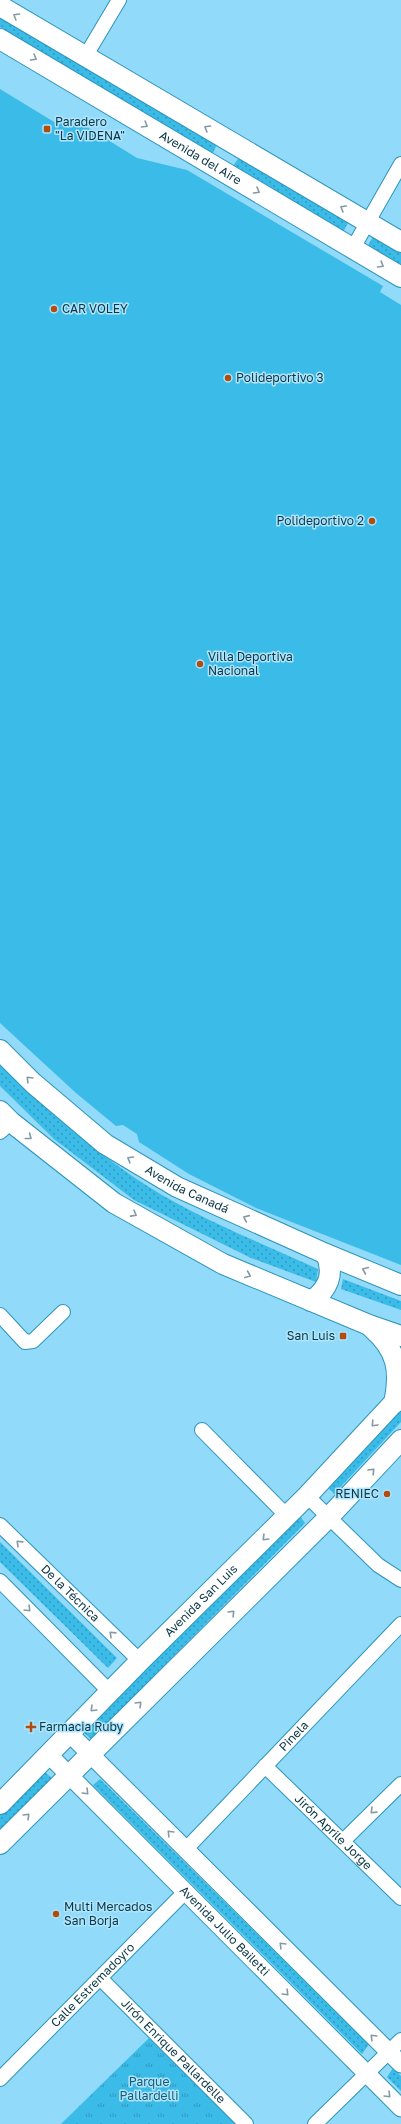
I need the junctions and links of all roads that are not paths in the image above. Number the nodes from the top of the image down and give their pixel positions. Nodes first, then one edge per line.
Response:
1 (119, 0) edge
2 (0, 6) edge
3 (0, 39) edge
4 (85, 57) junction
5 (230, 142) junction
6 (401, 164) edge
7 (216, 167) junction
8 (367, 222) junction
9 (401, 242) edge
10 (353, 248) junction
11 (401, 277) edge
12 (0, 1050) edge
13 (4, 1122) edge
14 (326, 1254) junction
15 (401, 1285) edge
16 (311, 1301) junction
17 (63, 1312) dead end
18 (0, 1315) edge
19 (369, 1325) junction
20 (401, 1336) edge
21 (397, 1399) edge
22 (202, 1430) dead end
23 (401, 1440) edge
24 (307, 1496) junction
25 (287, 1516) junction
26 (328, 1518) junction
27 (0, 1525) edge
28 (401, 1580) edge
29 (0, 1581) edge
30 (401, 1624) edge
31 (140, 1661) junction
32 (110, 1692) junction
33 (69, 1733) junction
34 (89, 1753) junction
35 (48, 1754) junction
36 (265, 1766) junction
37 (69, 1774) junction
38 (401, 1784) edge
39 (0, 1804) edge
40 (343, 1841) junction
41 (0, 1844) edge
42 (186, 1849) junction
43 (185, 1892) junction
44 (401, 1898) edge
45 (101, 1979) junction
46 (401, 2040) edge
47 (389, 2052) junction
48 (401, 2064) edge
49 (367, 2074) junction
50 (0, 2079) edge
51 (401, 2108) edge
52 (246, 2124) edge
53 (315, 2124) edge

1 - 4 street
4 -> 2 main road
3 -> 7 main road, Avenida del Aire
5 -> 4 main road
5 - 7 main road
8 -> 5 main road
6 - 8 street
7 -> 10 main road, Avenida del Aire
8 - 9 main road
8 - 10 street
10 -> 11 main road, Avenida del Aire
14 -> 12 main road, Avenida Canadá
13 -> 16 main road
15 -> 14 main road, Avenida Canadá
14 - 16 main road
16 - 19 main road
17 - 18 street
19 - 20 main road
19 - 21 main road
21 -> 24 main road, Avenida San Luis
22 - 25 street
26 -> 23 main road
24 - 25 main road, Avenida San Luis
24 - 26 street
25 -> 31 main road, Avenida San Luis
26 - 28 street
34 -> 26 main road
31 -> 27 street, De la Técnica
29 -> 32 street
30 - 36 street, Pinela
31 - 32 main road, Avenida San Luis
32 -> 33 main road, Avenida San Luis
33 - 34 street
33 - 35 main road, Avenida San Luis
34 - 37 main road
42 -> 34 street
35 - 37 street, Avenida Julio Bailetti
35 - 39 main road, Avenida San Luis
36 - 40 street, Jirón Aprile Jorge
36 - 42 street, Pinela
41 -> 37 main road
37 -> 43 street, Avenida Julio Bailetti
38 -> 40 street
40 - 44 street, Jirón Aprile Jorge
47 -> 42 street
43 - 45 street, Calle Estremadoyro
43 -> 49 street, Avenida Julio Bailetti
45 - 50 street, Calle Estremadoyro
45 - 52 street, Jirón Enrique Pallardelle
46 - 47 street
47 - 48 street
47 - 49 street
49 -> 51 street, Avenida Julio Bailetti
49 - 53 street

